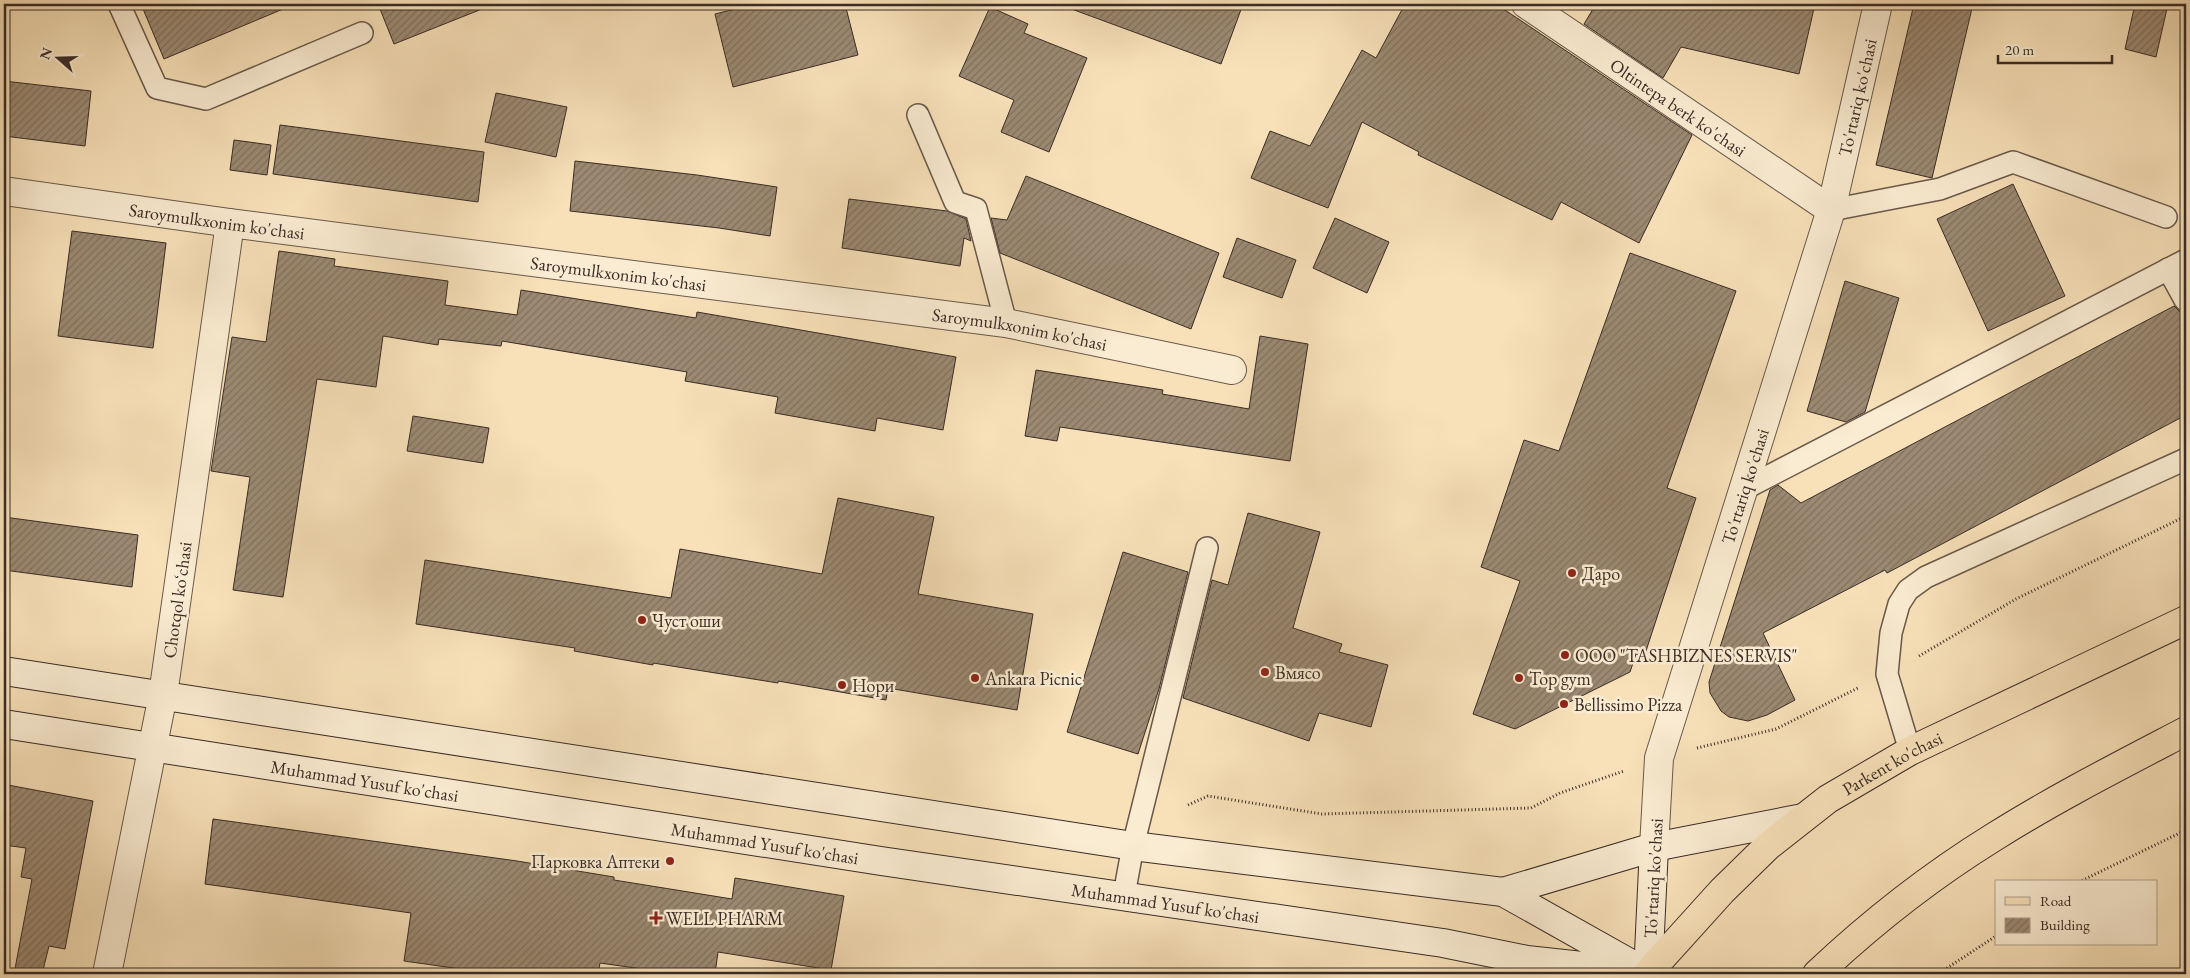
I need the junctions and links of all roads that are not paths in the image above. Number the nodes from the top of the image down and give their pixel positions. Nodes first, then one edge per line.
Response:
1 (119, 4) edge
2 (1526, 4) edge
3 (1878, 4) edge
4 (362, 33) dead end
5 (918, 115) dead end
6 (4, 191) edge
7 (1831, 210) junction
8 (2166, 217) dead end
9 (230, 223) junction
10 (2177, 264) edge
11 (2185, 300) edge
12 (1006, 323) junction
13 (1232, 370) dead end
14 (2186, 459) edge
15 (1742, 490) junction
16 (1207, 548) dead end
17 (2186, 620) edge
18 (4, 671) edge
19 (163, 695) junction
20 (4, 724) edge
21 (2186, 731) edge
22 (152, 747) junction
23 (1910, 751) junction
24 (1803, 818) junction
25 (1133, 846) junction
26 (1654, 847) junction
27 (1503, 892) junction
28 (1124, 895) junction
29 (1528, 967) edge
30 (107, 974) edge
31 (1648, 974) edge
32 (1817, 974) edge

1 - 4 lane
2 - 7 street, Oltintepa berk ko'chasi
3 - 7 street, To'rtariq ko'chasi
5 - 12 lane
6 - 9 street, Saroymulkxonim ko'chasi
7 - 8 lane
7 - 15 street, To'rtariq ko'chasi
9 - 12 street, Saroymulkxonim ko'chasi
9 - 19 street, Chotqol koʻchasi
10 - 11 lane
10 - 15 lane
12 - 13 street, Saroymulkxonim ko'chasi
14 - 23 lane
15 - 26 street, To'rtariq ko'chasi
16 - 25 lane
17 - 23 main road, Parkent ko'chasi
18 - 19 street
19 - 22 street, Chotqol koʻchasi
19 - 25 street
20 - 22 street, Muhammad Yusuf ko'chasi
21 - 32 main road
22 - 28 street, Muhammad Yusuf ko'chasi
22 - 30 street, Chotqol koʻchasi
23 - 24 main road, Parkent ko'chasi
24 - 26 street
24 - 31 main road, Parkent ko'chasi
25 - 27 street
25 - 28 lane
26 - 27 street
26 - 31 street, To'rtariq ko'chasi
27 - 31 street
28 - 29 street, Muhammad Yusuf ko'chasi
29 - 31 street, Muhammad Yusuf ko'chasi

